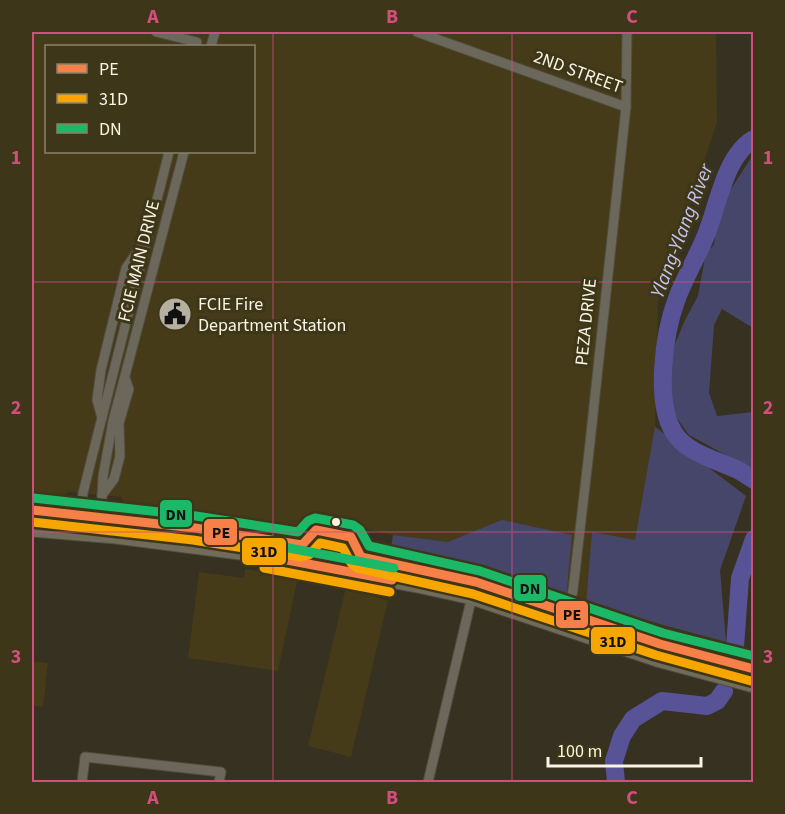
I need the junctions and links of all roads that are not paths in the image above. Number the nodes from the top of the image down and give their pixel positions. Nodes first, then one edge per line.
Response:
1 (156, 32) edge
2 (201, 32) edge
3 (417, 32) edge
4 (627, 32) edge
5 (196, 44) edge
6 (626, 107) junction
7 (169, 153) edge
8 (184, 153) edge
9 (148, 237) junction
10 (102, 419) junction
11 (32, 510) edge
12 (81, 514) junction
13 (106, 517) junction
14 (32, 529) edge
15 (79, 533) junction
16 (105, 535) junction
17 (474, 590) junction
18 (568, 614) junction
19 (702, 664) junction
20 (753, 669) edge
21 (753, 685) edge
22 (82, 783) edge
23 (219, 783) edge
24 (428, 783) edge

1 - 5 street
2 - 5 street
3 - 6 street, 2ND STREET
4 - 6 street, PEZA DRIVE
6 - 18 street, PEZA DRIVE
7 - 9 street, FCIE MAIN DRIVE
8 - 13 street, FCIE MAIN DRIVE
9 - 10 street, FCIE MAIN DRIVE
9 - 10 street, FCIE MAIN DRIVE
10 - 12 street, FCIE MAIN DRIVE
11 - 12 main road
12 - 13 main road
12 - 15 street, FCIE MAIN DRIVE
13 - 16 main road
13 - 17 main road
14 - 15 main road
15 - 16 main road
16 - 17 main road
17 - 18 main road
17 - 19 main road
17 - 24 street
18 - 19 main road
19 - 20 main road
19 - 21 main road
22 - 23 street

